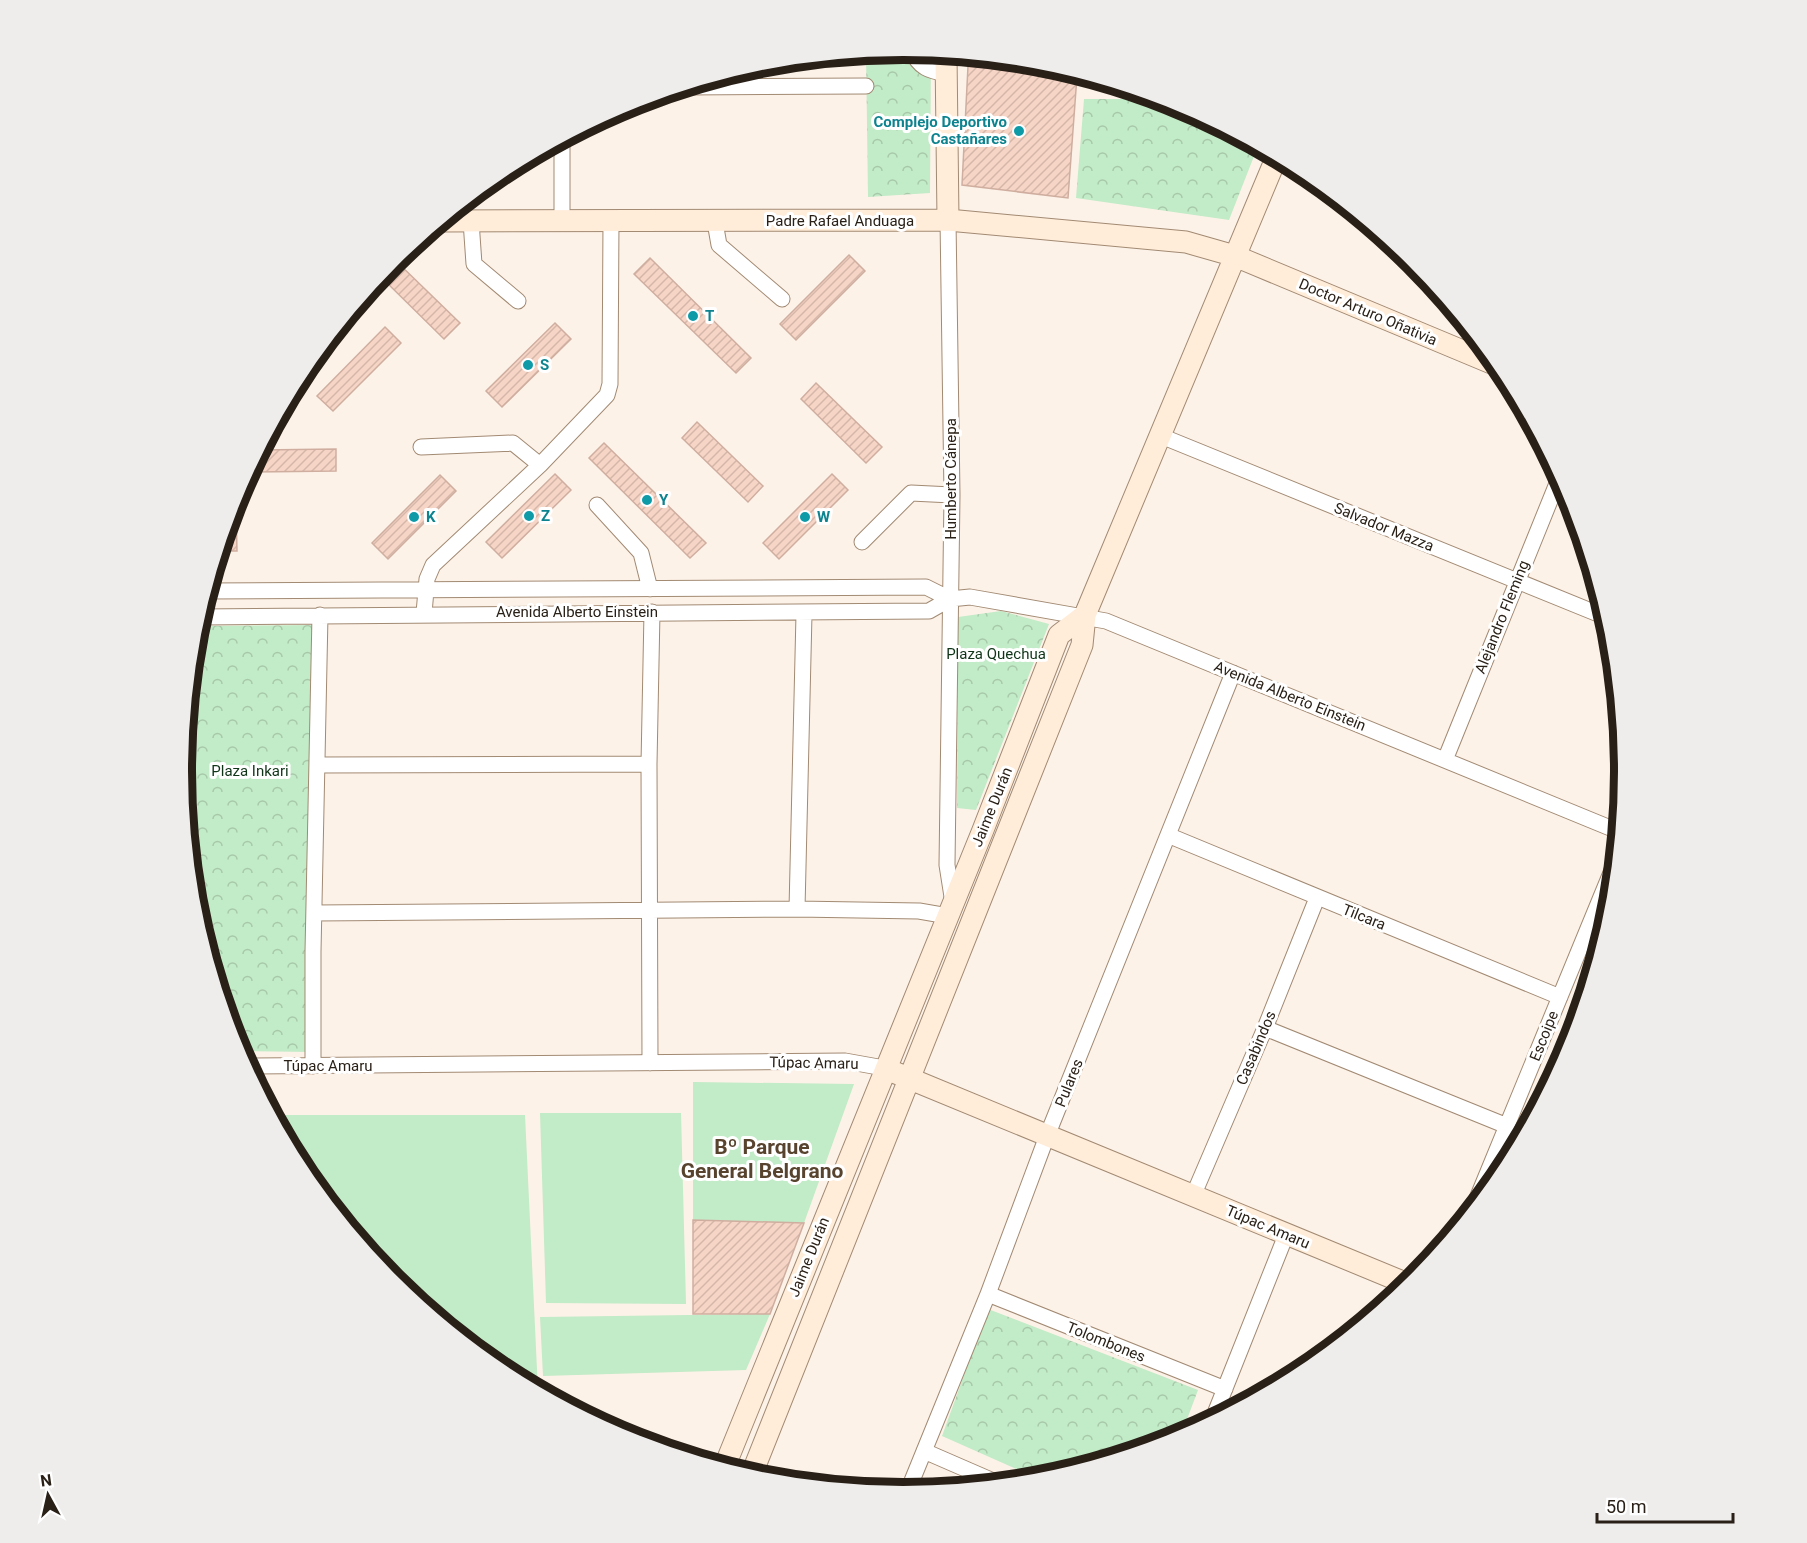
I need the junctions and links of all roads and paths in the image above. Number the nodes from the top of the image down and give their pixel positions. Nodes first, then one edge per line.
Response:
1 (918, 61) edge
2 (946, 64) edge
3 (866, 86) dead end
4 (710, 87) edge
5 (562, 147) edge
6 (1274, 164) edge
7 (455, 220) edge
8 (562, 220) junction
9 (948, 220) junction
10 (471, 221) junction
11 (611, 221) junction
12 (715, 222) junction
13 (1235, 256) junction
14 (782, 299) dead end
15 (518, 301) dead end
16 (1483, 360) edge
17 (1161, 436) junction
18 (421, 447) dead end
19 (540, 465) junction
20 (1555, 487) edge
21 (952, 495) junction
22 (597, 505) dead end
23 (862, 542) dead end
24 (1516, 581) junction
25 (650, 589) junction
26 (215, 591) edge
27 (426, 591) junction
28 (950, 599) junction
29 (652, 612) junction
30 (424, 613) junction
31 (1597, 613) edge
32 (804, 614) junction
33 (320, 615) junction
34 (1085, 615) junction
35 (210, 616) edge
36 (1233, 673) junction
37 (1445, 760) junction
38 (649, 764) junction
39 (317, 765) junction
40 (1612, 829) edge
41 (1170, 836) junction
42 (1605, 887) edge
43 (1317, 898) junction
44 (649, 909) junction
45 (797, 909) junction
46 (950, 910) junction
47 (315, 913) junction
48 (1560, 997) junction
49 (1265, 1028) junction
50 (650, 1063) junction
51 (256, 1066) edge
52 (314, 1066) junction
53 (884, 1068) junction
54 (908, 1078) junction
55 (1507, 1126) junction
56 (1047, 1136) junction
57 (1483, 1184) edge
58 (1193, 1196) junction
59 (1286, 1235) junction
60 (1400, 1281) edge
61 (988, 1294) junction
62 (1225, 1389) junction
63 (1216, 1411) edge
64 (924, 1451) junction
65 (727, 1461) edge
66 (755, 1467) edge
67 (986, 1478) edge
68 (911, 1483) edge

1 - 2 street
2 - 9 street, Humberto Cánepa
3 - 4 street
5 - 8 street
6 - 13 street
7 - 10 street, Padre Rafael Anduaga
8 - 10 street, Padre Rafael Anduaga
8 - 11 street, Padre Rafael Anduaga
9 - 12 street, Padre Rafael Anduaga
9 - 13 street, Padre Rafael Anduaga
9 - 21 street, Humberto Cánepa
10 - 15 street
11 - 12 street, Padre Rafael Anduaga
11 - 19 street
12 - 14 street
13 - 16 street, Doctor Arturo Oñativia
13 - 17 street
17 - 24 street, Salvador Mazza
17 - 34 street
18 - 19 street
19 - 27 street
20 - 24 street, Alejandro Fleming
21 - 23 street
21 - 28 street, Humberto Cánepa
22 - 25 street
24 - 31 street, Salvador Mazza
24 - 37 street, Alejandro Fleming
25 - 27 street, Avenida Alberto Einstein
25 - 28 street, Avenida Alberto Einstein
26 - 27 street, Avenida Alberto Einstein
27 - 30 street
28 - 32 street, Avenida Alberto Einstein
28 - 34 street, Avenida Alberto Einstein
28 - 46 street, Humberto Cánepa
29 - 30 street, Avenida Alberto Einstein
29 - 32 street, Avenida Alberto Einstein
29 - 38 street
30 - 33 street, Avenida Alberto Einstein
32 - 45 street
33 - 35 street, Avenida Alberto Einstein
33 - 39 street
34 - 36 street, Avenida Alberto Einstein
34 - 46 street, Jaime Durán
34 - 54 street, Jaime Durán
36 - 37 street, Avenida Alberto Einstein
36 - 41 street, Pulares
37 - 40 street, Avenida Alberto Einstein
38 - 39 street
38 - 44 street
39 - 47 street
41 - 43 street, Tilcara
41 - 56 street, Pulares
42 - 48 street, Escoipe
43 - 48 street, Tilcara
43 - 49 street, Casabindos
44 - 45 street
44 - 47 street
44 - 50 street
45 - 46 street
46 - 53 street, Jaime Durán
47 - 52 street
48 - 55 street, Escoipe
49 - 55 street
49 - 58 street, Casabindos
50 - 52 street, Túpac Amaru
50 - 53 street, Túpac Amaru
51 - 52 street, Túpac Amaru
53 - 54 street, Túpac Amaru
53 - 65 street, Jaime Durán
54 - 56 street, Túpac Amaru
54 - 66 street, Jaime Durán
55 - 57 street, Escoipe
56 - 58 street, Túpac Amaru
56 - 61 street, Pulares
58 - 59 street, Túpac Amaru
59 - 60 street, Túpac Amaru
59 - 62 street
61 - 62 street, Tolombones
61 - 64 street, Pulares
62 - 63 street
64 - 67 street
64 - 68 street, Pulares

